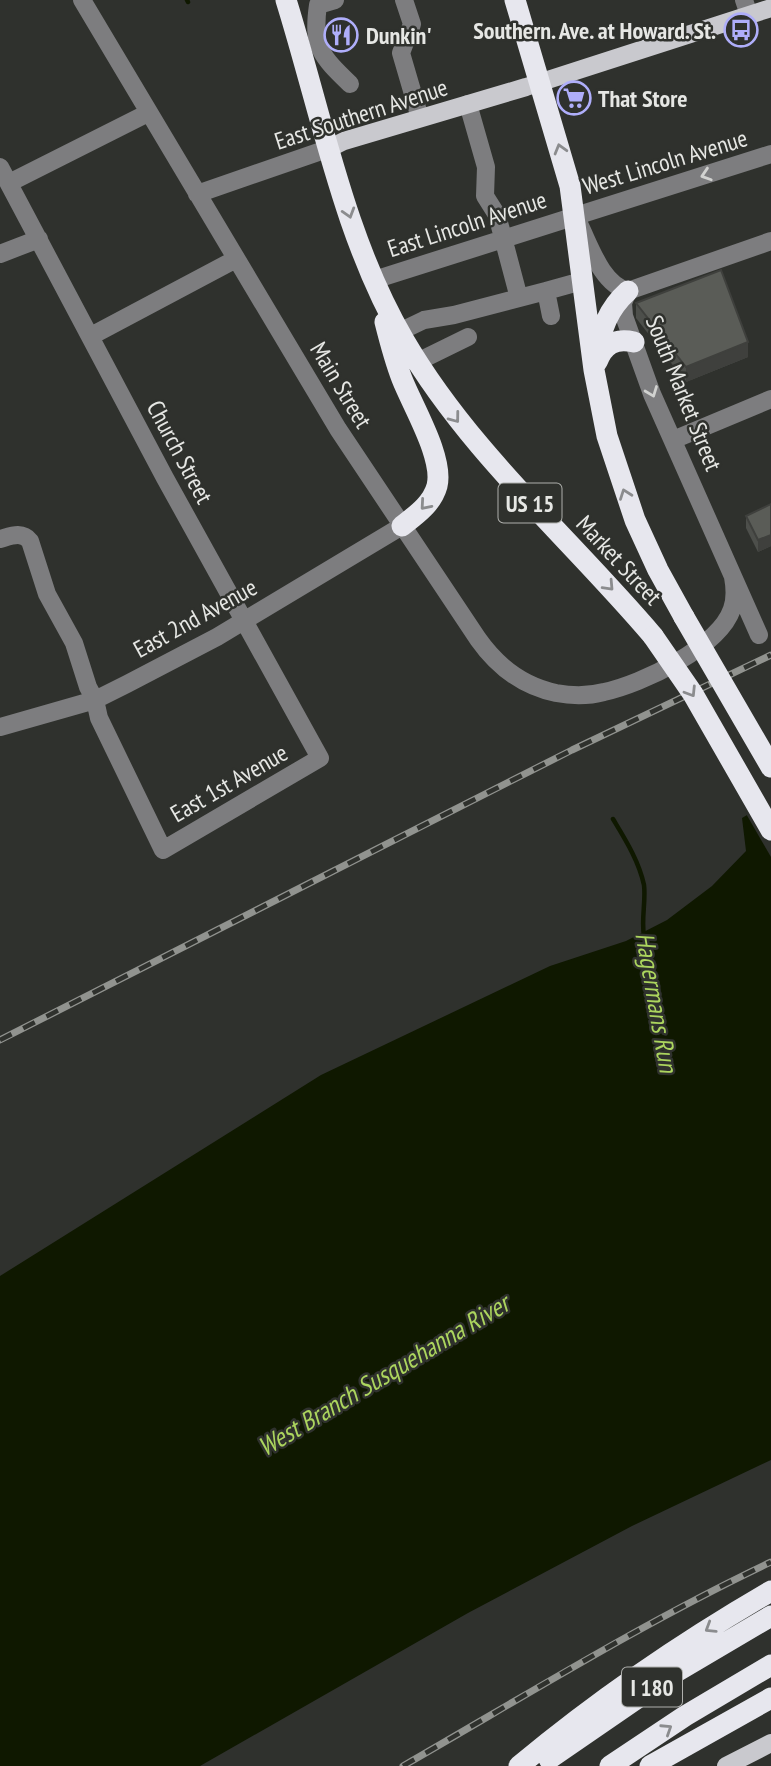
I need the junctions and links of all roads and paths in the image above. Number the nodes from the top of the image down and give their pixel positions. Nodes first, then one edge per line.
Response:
1 (82, 0) edge
2 (286, 0) edge
3 (335, 0) edge
4 (404, 0) edge
5 (515, 0) edge
6 (746, 8) edge
7 (771, 8) edge
8 (308, 72) junction
9 (541, 82) junction
10 (468, 104) junction
11 (148, 113) junction
12 (420, 118) junction
13 (330, 148) junction
14 (771, 154) edge
15 (0, 167) edge
16 (9, 183) junction
17 (197, 194) junction
18 (575, 216) junction
19 (503, 238) junction
20 (39, 239) junction
21 (771, 241) edge
22 (0, 254) edge
23 (236, 259) junction
24 (374, 280) junction
25 (582, 281) junction
26 (546, 291) junction
27 (628, 291) junction
28 (519, 298) junction
29 (551, 316) dead end
30 (399, 332) junction
31 (90, 335) junction
32 (468, 337) dead end
33 (634, 342) junction
34 (417, 362) junction
35 (594, 370) junction
36 (771, 399) edge
37 (673, 440) junction
38 (402, 526) junction
39 (0, 539) edge
40 (733, 577) junction
41 (244, 620) junction
42 (759, 635) dead end
43 (632, 683) joint
44 (95, 700) junction
45 (0, 727) edge
46 (320, 758) joint
47 (771, 767) edge
48 (771, 830) edge
49 (771, 1591) edge
50 (771, 1616) edge
51 (771, 1665) edge
52 (771, 1698) edge
53 (770, 1744) edge
54 (519, 1766) edge
55 (539, 1766) edge
56 (610, 1766) edge
57 (650, 1766) edge
58 (726, 1766) edge

1 - 11 street, Main Street
2 - 8 highway, US 15
3 - 8 street
4 - 12 street
5 - 9 highway, South Market Street
6 - 7 main road, East Southern Avenue
6 - 9 main road, East Southern Avenue
8 - 13 highway, US 15
9 - 10 main road, East Southern Avenue
18 -> 9 highway, South Market Street
10 - 12 main road, East Southern Avenue
10 - 19 street
11 - 16 street
11 - 17 street, Main Street
12 - 13 main road, East Southern Avenue
13 - 17 street, East Southern Avenue
13 -> 24 highway, Market Street / US 15
14 -> 18 street, West Lincoln Avenue
15 - 16 street, Church Street
16 - 20 street, Church Street
17 - 23 street, Main Street
18 - 19 street, East Lincoln Avenue
18 - 25 highway, Market Street
18 - 27 street, South Market Street
19 - 24 street, East Lincoln Avenue
19 - 28 street
20 - 22 street
20 - 31 street, Church Street
21 - 27 street
23 - 31 street
23 - 38 street, Main Street
24 - 30 highway, Market Street / US 15
24 -> 38 highway
25 - 26 street
25 - 35 highway, Market Street
26 - 28 street
26 - 29 street
27 - 33 street, South Market Street
27 - 35 highway
28 - 30 street
30 - 34 highway, Market Street / US 15
31 - 41 street, Church Street
32 - 34 street
33 - 35 highway
33 -> 37 street, South Market Street
34 -> 48 highway, Market Street / US 15, bridge
47 -> 35 highway, Market Street, bridge
36 - 37 street
37 - 40 street, South Market Street
38 - 41 street, East 2nd Avenue
38 - 43 street, Main Street
39 - 44 street
40 - 42 street, South Market Street
40 - 43 street, South Market Street
41 - 44 street, East 2nd Avenue
41 - 46 street, Church Street
44 - 45 street, East 2nd Avenue
44 - 46 street, East 1st Avenue
49 -> 54 highway
50 - 55 highway, I 180
56 -> 51 highway, I 180
52 - 57 highway
53 - 58 main road

